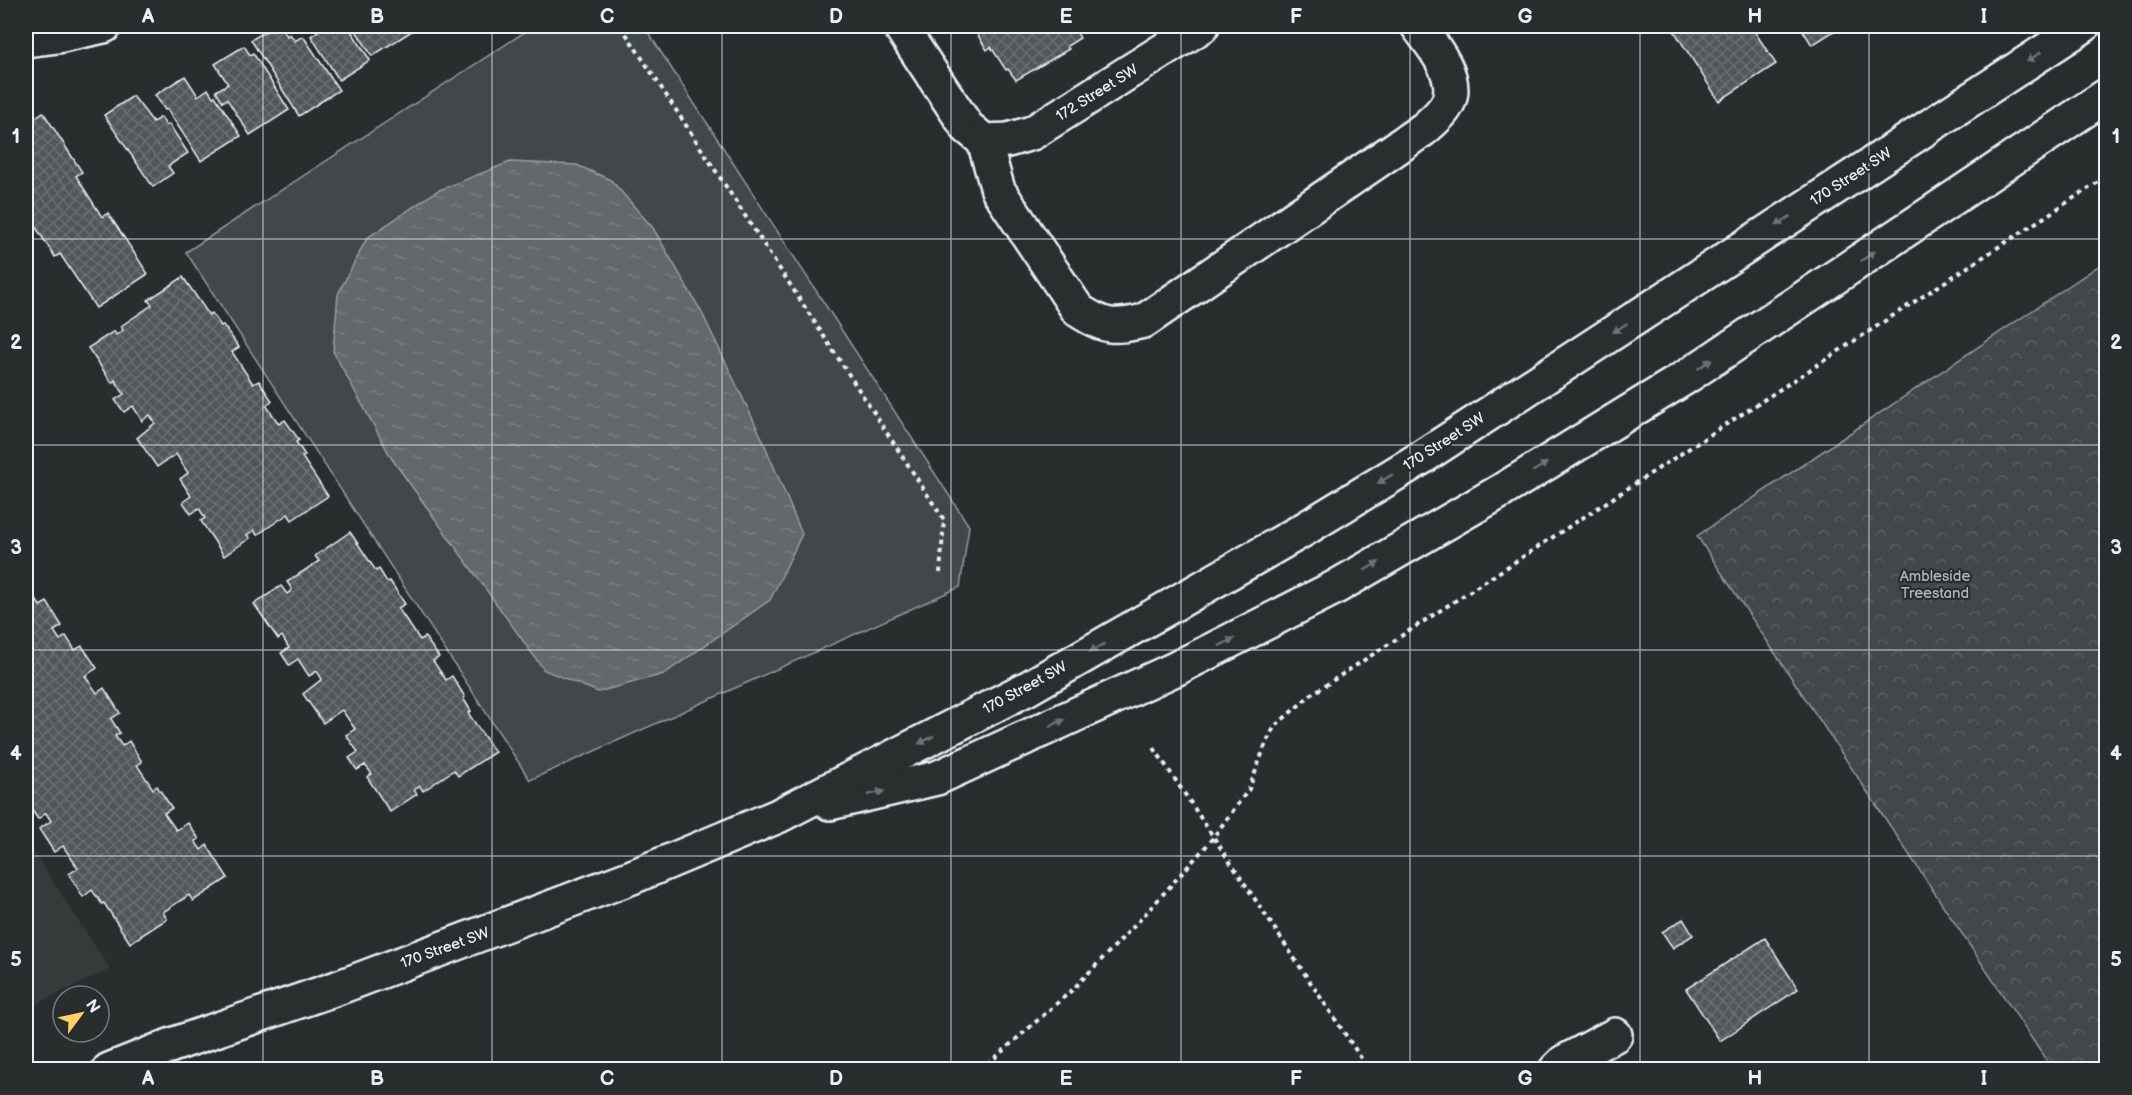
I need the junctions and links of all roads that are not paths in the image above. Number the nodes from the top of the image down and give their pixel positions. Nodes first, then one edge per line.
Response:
1 (104, 26) edge
2 (900, 26) edge
3 (1202, 26) edge
4 (1418, 26) edge
5 (2083, 26) edge
6 (1164, 36) edge
7 (26, 40) edge
8 (2106, 96) edge
9 (984, 141) junction
10 (778, 816) junction
11 (1615, 1035) dead end
12 (109, 1070) edge
13 (1556, 1070) edge

1 - 7 main road
2 - 9 main road
3 - 6 main road, 172 Street SW
4 - 9 main road
5 -> 10 main road, 170 Street SW
6 - 9 main road, 172 Street SW
10 -> 8 main road, 170 Street SW
10 - 12 main road, 170 Street SW
11 - 13 main road

